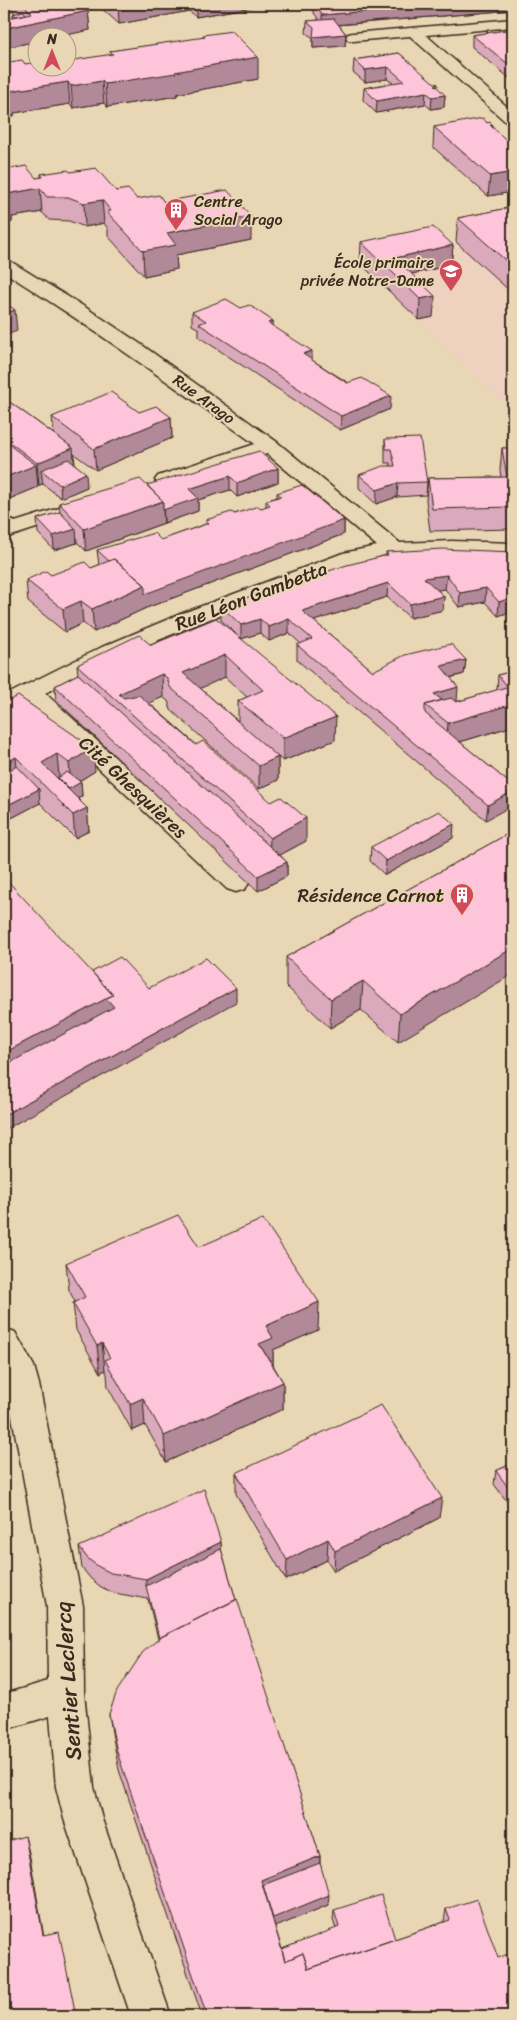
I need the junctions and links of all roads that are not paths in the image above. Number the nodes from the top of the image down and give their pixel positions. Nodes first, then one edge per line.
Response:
1 (513, 23) edge
2 (414, 32) junction
3 (353, 37) dead end
4 (513, 120) edge
5 (4, 266) edge
6 (270, 446) junction
7 (150, 485) edge
8 (94, 503) edge
9 (4, 523) edge
10 (394, 549) junction
11 (513, 549) edge
12 (29, 691) junction
13 (4, 705) edge
14 (236, 882) dead end
15 (4, 1342) edge
16 (66, 1693) junction
17 (4, 1712) edge
18 (151, 2016) edge

1 - 2 street
2 - 3 street
2 - 4 street
5 - 6 street, Rue Arago
6 - 7 street
6 - 10 street, Rue Arago
8 - 9 street
10 - 11 street, Rue Léon Gambetta
10 - 12 street, Rue Léon Gambetta
12 - 13 street, Rue Léon Gambetta
12 - 14 street, Cité Ghesquières
15 - 16 street, Sentier Leclercq
16 - 17 street
16 - 18 street, Sentier Leclercq

